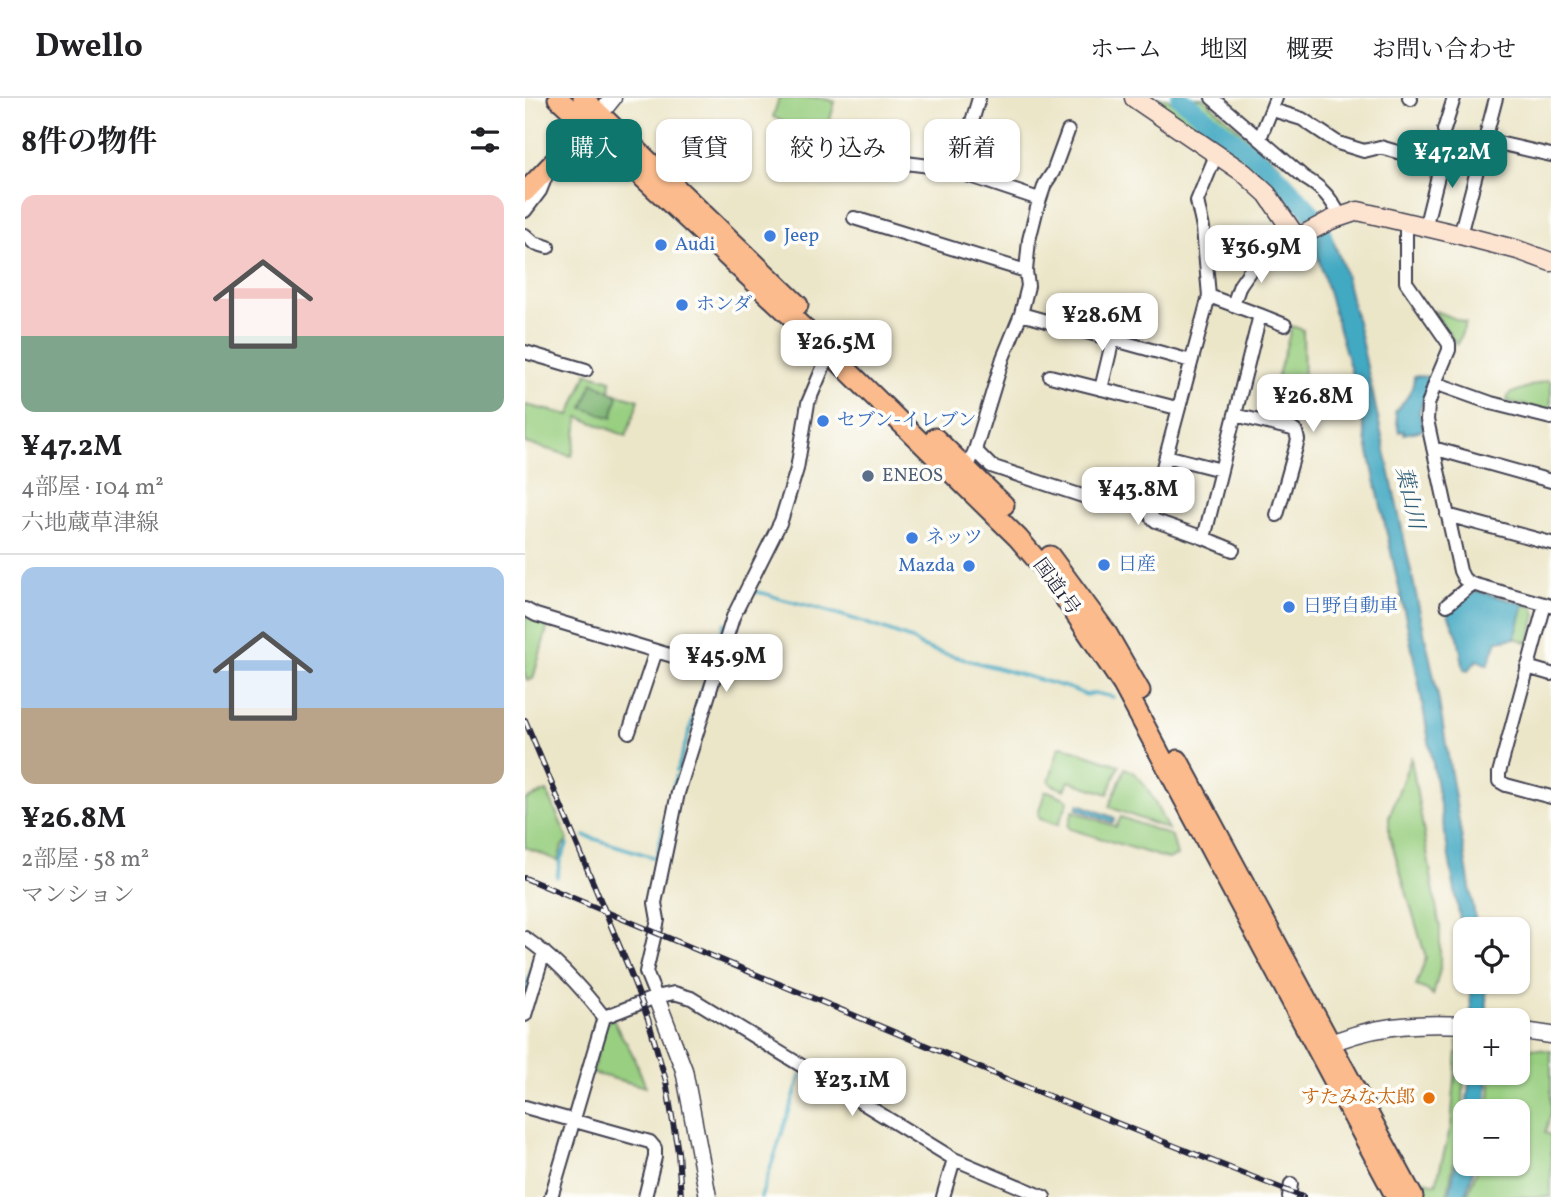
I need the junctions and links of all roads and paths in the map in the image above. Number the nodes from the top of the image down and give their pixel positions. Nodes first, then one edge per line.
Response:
1 (558, 98) edge
2 (583, 98) edge
3 (613, 98) edge
4 (979, 98) edge
5 (1134, 98) edge
6 (1212, 98) edge
7 (1454, 98) edge
8 (1496, 98) edge
9 (1275, 104) edge
10 (591, 119) edge
11 (593, 119) edge
12 (596, 119) edge
13 (973, 119) edge
14 (1444, 130) dead end
15 (1068, 131) dead end
16 (1260, 138) junction
17 (1485, 140) junction
18 (1446, 145) dead end
19 (1216, 155) junction
20 (1551, 155) edge
21 (1436, 163) dead end
22 (642, 166) edge
23 (546, 169) edge
24 (546, 171) edge
25 (546, 177) edge
26 (525, 179) edge
27 (987, 182) edge
28 (525, 192) edge
29 (1039, 199) junction
30 (525, 211) edge
31 (1335, 218) junction
32 (854, 219) dead end
33 (1406, 223) junction
34 (1425, 228) junction
35 (525, 235) edge
36 (1460, 235) junction
37 (548, 247) dead end
38 (1263, 252) dead end
39 (1551, 262) edge
40 (1026, 271) junction
41 (1209, 296) junction
42 (1233, 305) junction
43 (1021, 314) junction
44 (1259, 315) junction
45 (1285, 325) dead end
46 (1113, 339) junction
47 (829, 343) junction
48 (525, 352) edge
49 (1191, 361) junction
50 (586, 370) dead end
51 (1050, 376) dead end
52 (1435, 383) junction
53 (1101, 389) junction
54 (1177, 408) junction
55 (1234, 415) junction
56 (1551, 418) edge
57 (1433, 448) junction
58 (975, 450) junction
59 (1166, 456) junction
60 (1221, 470) junction
61 (964, 476) junction
62 (1551, 481) edge
63 (1104, 503) dead end
64 (1277, 515) dead end
65 (1447, 515) junction
66 (1205, 538) junction
67 (1551, 543) edge
68 (1233, 550) dead end
69 (1472, 584) junction
70 (1447, 605) dead end
71 (1548, 605) edge
72 (525, 609) edge
73 (656, 651) junction
74 (1527, 667) junction
75 (716, 669) junction
76 (1551, 674) edge
77 (629, 732) dead end
78 (1551, 797) edge
79 (525, 938) edge
80 (544, 952) junction
81 (656, 997) junction
82 (525, 1016) edge
83 (604, 1017) junction
84 (1453, 1025) edge
85 (1530, 1032) edge
86 (1551, 1035) edge
87 (1323, 1046) junction
88 (525, 1107) edge
89 (572, 1121) junction
90 (954, 1159) junction
91 (551, 1197) edge
92 (645, 1197) edge
93 (708, 1197) edge
94 (943, 1197) edge
95 (1044, 1197) edge
96 (1396, 1197) edge
97 (1413, 1197) edge

1 - 10 main road, 国道1号
2 - 11 main road, 国道1号
3 - 12 street
4 - 13 street
5 - 19 main road
6 - 16 street
7 - 14 street
8 - 17 street
9 - 16 street
9 - 21 street
15 - 29 street
16 - 31 street
17 - 20 street
17 - 36 street
18 - 34 street
19 - 31 main road
19 - 41 street
22 - 47 main road, 国道1号
23 - 26 street
24 - 28 main road
25 - 30 street
27 - 29 street
29 - 40 street
31 - 33 main road
32 - 40 street
33 - 34 main road
33 - 52 street
34 - 36 main road
35 - 37 street
36 - 39 main road
38 - 42 street
40 - 43 street
41 - 42 street
41 - 49 street
42 - 44 street
43 - 46 street
43 - 58 street
44 - 45 street
44 - 55 street
46 - 49 street
46 - 53 street
47 - 61 main road, 国道1号
47 - 75 street
48 - 50 street
49 - 54 street
51 - 53 street
52 - 56 street
52 - 57 street
53 - 54 street
54 - 59 street
55 - 60 street
55 - 64 street
57 - 62 street
57 - 65 street
58 - 61 street
58 - 63 street
59 - 60 street
59 - 66 street
60 - 66 street
61 - 87 main road, 国道1号
65 - 67 street
65 - 69 street
66 - 68 street
69 - 70 street
69 - 71 street
71 - 74 street
72 - 73 street
73 - 75 street
73 - 77 street
74 - 76 street
74 - 78 street
75 - 81 street
79 - 80 street
80 - 82 street
80 - 83 street
81 - 83 street
81 - 90 street
81 - 93 street
83 - 89 street
84 - 87 street
85 - 86 street
87 - 96 main road, 国道1号
87 - 97 main road, 国道1号
88 - 89 street
89 - 91 street
89 - 92 street
90 - 94 street
90 - 95 street

